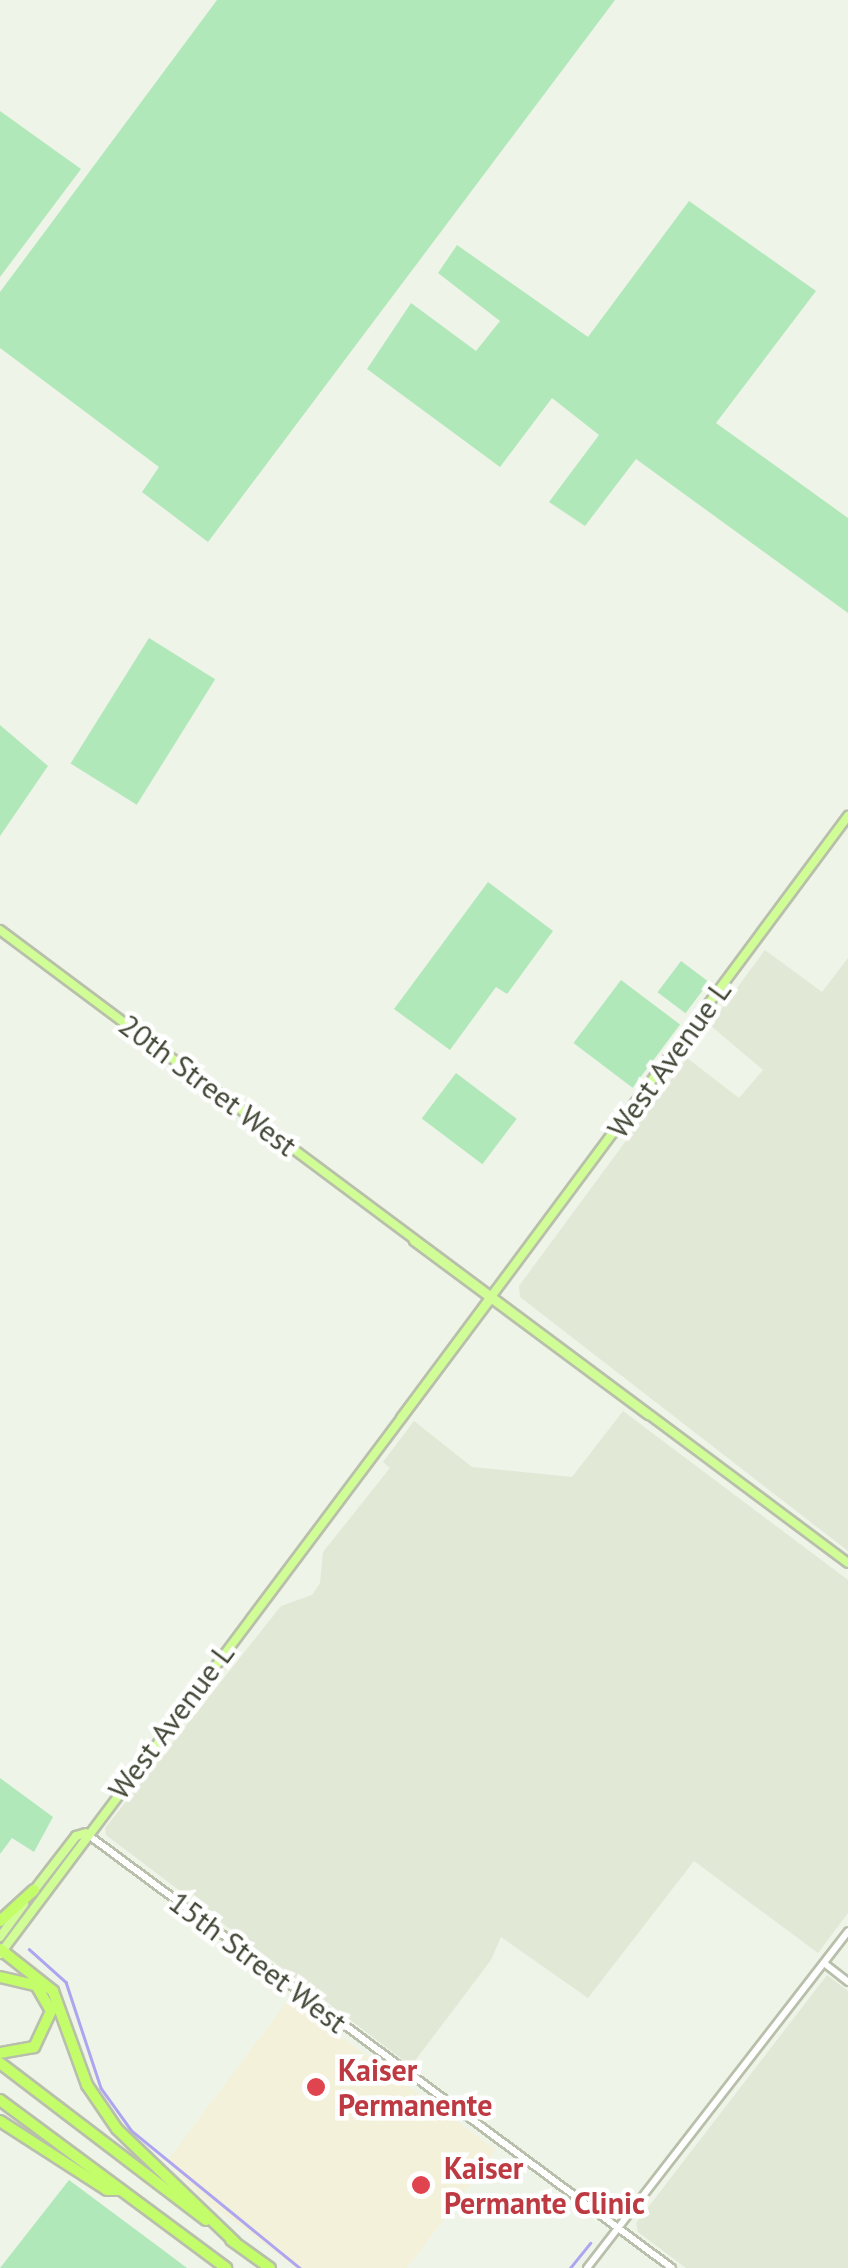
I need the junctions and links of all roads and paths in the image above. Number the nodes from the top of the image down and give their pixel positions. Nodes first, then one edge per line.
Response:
1 (848, 816) edge
2 (0, 930) edge
3 (492, 1297) junction
4 (848, 1563) edge
5 (86, 1832) junction
6 (34, 1890) junction
7 (0, 1921) edge
8 (848, 1931) edge
9 (0, 1937) edge
10 (1, 1951) edge
11 (824, 1963) junction
12 (0, 1977) edge
13 (848, 1982) edge
14 (0, 2053) edge
15 (0, 2063) edge
16 (0, 2100) edge
17 (0, 2121) edge
18 (122, 2190) junction
19 (618, 2229) junction
20 (235, 2242) junction
21 (226, 2268) edge
22 (270, 2268) edge
23 (587, 2268) edge
24 (672, 2268) edge

1 - 3 main road, West Avenue L
2 - 3 main road, 20th Street West
3 - 4 main road, 20th Street West
3 - 5 main road, West Avenue L
5 - 6 main road, West Avenue L
5 - 10 main road, West Avenue L
5 - 19 street, 15th Street West
6 - 7 highway
6 - 9 main road, West Avenue L
8 - 11 street
10 - 20 highway
11 - 13 street
11 - 19 street
12 - 14 highway
15 - 20 highway
16 - 18 highway
17 - 18 highway
18 - 21 highway
19 - 23 street
19 - 24 street, 15th Street West
20 - 22 highway

